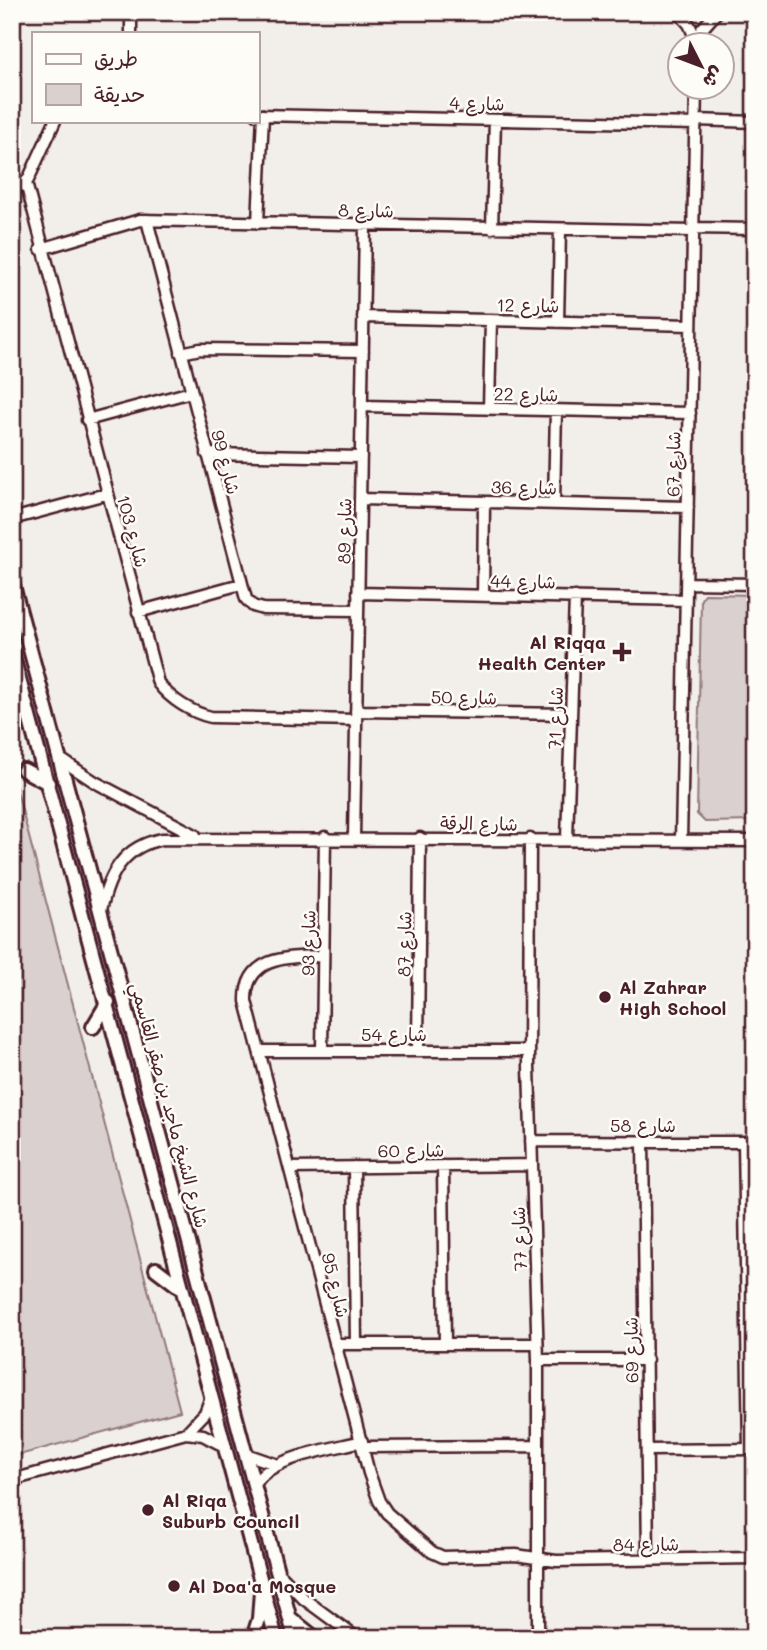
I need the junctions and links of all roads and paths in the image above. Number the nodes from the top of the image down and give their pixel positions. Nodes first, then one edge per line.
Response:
1 (131, 12) edge
2 (678, 12) edge
3 (717, 12) edge
4 (131, 32) edge
5 (692, 32) edge
6 (702, 32) edge
7 (696, 102) edge
8 (260, 115) edge
9 (495, 120) junction
10 (55, 122) edge
11 (696, 122) junction
12 (755, 122) edge
13 (26, 183) junction
14 (12, 191) edge
15 (147, 220) junction
16 (258, 223) junction
17 (365, 226) junction
18 (492, 228) junction
19 (693, 229) junction
20 (755, 229) edge
21 (560, 230) junction
22 (41, 249) junction
23 (363, 317) junction
24 (491, 320) junction
25 (558, 322) junction
26 (691, 325) junction
27 (363, 351) junction
28 (181, 353) junction
29 (191, 392) junction
30 (362, 406) junction
31 (489, 409) junction
32 (556, 410) junction
33 (690, 414) junction
34 (86, 420) junction
35 (207, 454) junction
36 (361, 457) junction
37 (106, 494) junction
38 (360, 499) junction
39 (484, 502) junction
40 (554, 503) junction
41 (688, 507) junction
42 (12, 519) edge
43 (12, 582) edge
44 (687, 583) junction
45 (241, 584) junction
46 (755, 584) edge
47 (359, 593) junction
48 (483, 596) junction
49 (575, 597) junction
50 (686, 600) junction
51 (358, 610) junction
52 (138, 612) junction
53 (12, 653) edge
54 (571, 714) junction
55 (356, 715) junction
56 (59, 758) junction
57 (23, 770) dead end
58 (48, 783) junction
59 (202, 837) junction
60 (325, 837) junction
61 (354, 837) junction
62 (420, 838) junction
63 (530, 839) junction
64 (567, 839) junction
65 (681, 841) junction
66 (755, 841) edge
67 (100, 914) junction
68 (323, 956) junction
69 (108, 1002) junction
70 (93, 1027) dead end
71 (119, 1050) junction
72 (322, 1050) junction
73 (418, 1050) junction
74 (259, 1051) junction
75 (529, 1051) junction
76 (143, 1073) junction
77 (531, 1140) junction
78 (643, 1141) junction
79 (749, 1142) edge
80 (532, 1165) junction
81 (443, 1166) junction
82 (354, 1167) junction
83 (290, 1168) junction
84 (156, 1269) dead end
85 (181, 1288) junction
86 (335, 1344) junction
87 (356, 1344) junction
88 (445, 1344) junction
89 (537, 1344) junction
90 (538, 1360) junction
91 (647, 1360) junction
92 (212, 1396) junction
93 (186, 1433) junction
94 (363, 1444) junction
95 (537, 1446) junction
96 (226, 1447) junction
97 (752, 1449) edge
98 (647, 1450) junction
99 (246, 1454) junction
100 (276, 1465) junction
101 (12, 1480) edge
102 (255, 1485) junction
103 (755, 1558) edge
104 (537, 1559) junction
105 (648, 1559) junction
106 (278, 1572) junction
107 (262, 1581) junction
108 (290, 1618) junction
109 (253, 1638) edge
110 (276, 1638) edge
111 (295, 1638) edge
112 (315, 1638) edge
113 (357, 1638) edge
114 (538, 1638) edge

1 - 4 street
2 - 5 street
3 - 6 street
7 - 11 street, شارع 67
8 - 9 street, شارع 4
8 - 16 street
9 - 11 street, شارع 4
9 - 18 street
10 - 13 street
11 - 12 street, شارع 4
11 - 19 street, شارع 67
13 - 14 street
13 - 22 street, شارع 103
15 - 16 street, شارع 8
15 - 22 street, شارع 8
15 - 28 street, شارع 99
16 - 17 street, شارع 8
17 - 18 street, شارع 8
17 - 23 street, شارع 89
18 - 21 street, شارع 8
19 - 20 street, شارع 8
19 - 21 street, شارع 8
19 - 26 street, شارع 67
21 - 25 street
22 - 34 street, شارع 103
23 - 24 street, شارع 12
23 - 27 street, شارع 89
24 - 25 street, شارع 12
24 - 31 street
25 - 26 street, شارع 12
26 - 33 street, شارع 67
27 - 28 street
27 - 30 street, شارع 89
28 - 29 street, شارع 99
29 - 34 street
29 - 35 street, شارع 99
30 - 31 street, شارع 22
30 - 36 street, شارع 89
31 - 32 street, شارع 22
32 - 33 street, شارع 22
32 - 40 street
33 - 41 street, شارع 67
34 - 37 street, شارع 103
35 - 36 street
35 - 45 street, شارع 99
36 - 38 street, شارع 89
37 - 42 street
37 - 52 street, شارع 103
38 - 39 street, شارع 36
38 - 47 street, شارع 89
39 - 40 street, شارع 36
39 - 48 street
40 - 41 street, شارع 36
41 - 44 street, شارع 67
43 - 56 main road, شارع الشيخ ماجد بن صقر القاسمي
44 - 46 street
44 - 50 street, شارع 67
45 - 51 street, شارع 99
45 - 52 street
47 - 48 street, شارع 44
47 - 51 street, شارع 89
48 - 49 street, شارع 44
49 - 50 street, شارع 44
49 - 54 street, شارع 71
50 - 65 street, شارع 67
51 - 55 street, شارع 89
52 - 55 street, شارع 103
53 - 58 main road, شارع الشيخ ماجد بن صقر القاسمي
54 - 55 street, شارع 50
54 - 64 street, شارع 71
55 - 61 street, شارع 89
56 - 59 street, شارع الرقة
56 - 67 main road, شارع الشيخ ماجد بن صقر القاسمي
57 - 58 main road
58 - 69 main road, شارع الشيخ ماجد بن صقر القاسمي
59 - 60 street, شارع الرقة
59 - 67 street, شارع الرقة
60 - 61 street, شارع الرقة
60 - 68 street, شارع 93
61 - 62 street, شارع الرقة
62 - 63 street, شارع الرقة
62 - 73 street, شارع 87
63 - 64 street, شارع الرقة
63 - 75 street, شارع 77
64 - 65 street, شارع الرقة
65 - 66 street, شارع الرقة
67 - 76 main road, شارع الشيخ ماجد بن صقر القاسمي
68 - 72 street, شارع 93
68 - 74 street, شارع 95
69 - 70 main road
69 - 71 main road, شارع الشيخ ماجد بن صقر القاسمي
71 - 76 main road
71 - 85 main road, شارع الشيخ ماجد بن صقر القاسمي
72 - 73 street, شارع 54
72 - 74 street, شارع 54
73 - 75 street, شارع 54
74 - 83 street, شارع 95
75 - 77 street, شارع 77
76 - 99 main road, شارع الشيخ ماجد بن صقر القاسمي
77 - 78 street, شارع 58
77 - 80 street, شارع 77
78 - 79 street, شارع 58
78 - 91 street, شارع 69
79 - 97 street
80 - 81 street, شارع 60
80 - 89 street, شارع 77
81 - 82 street, شارع 60
81 - 88 street
82 - 83 street, شارع 60
82 - 87 street
83 - 86 street, شارع 95
84 - 85 main road
85 - 92 main road, شارع الشيخ ماجد بن صقر القاسمي
86 - 87 street
86 - 94 street, شارع 95
87 - 88 street
88 - 89 street
89 - 90 street, شارع 77
90 - 91 street
90 - 95 street, شارع 77
91 - 98 street, شارع 69
92 - 93 street
92 - 96 main road, شارع الشيخ ماجد بن صقر القاسمي
93 - 96 street
93 - 101 street
94 - 95 street
94 - 100 street
94 - 104 street, شارع 95
95 - 104 street, شارع 77
96 - 107 main road, شارع الشيخ ماجد بن صقر القاسمي
97 - 98 street
98 - 105 street, شارع 69
99 - 100 street
99 - 102 main road, شارع الشيخ ماجد بن صقر القاسمي
100 - 102 street
102 - 106 main road, شارع الشيخ ماجد بن صقر القاسمي
103 - 105 street, شارع 84
104 - 105 street, شارع 84
104 - 114 street, شارع 77
106 - 108 main road, شارع الشيخ ماجد بن صقر القاسمي
106 - 113 street
107 - 109 main road
107 - 110 main road, شارع الشيخ ماجد بن صقر القاسمي
108 - 111 main road, شارع الشيخ ماجد بن صقر القاسمي
108 - 112 main road

